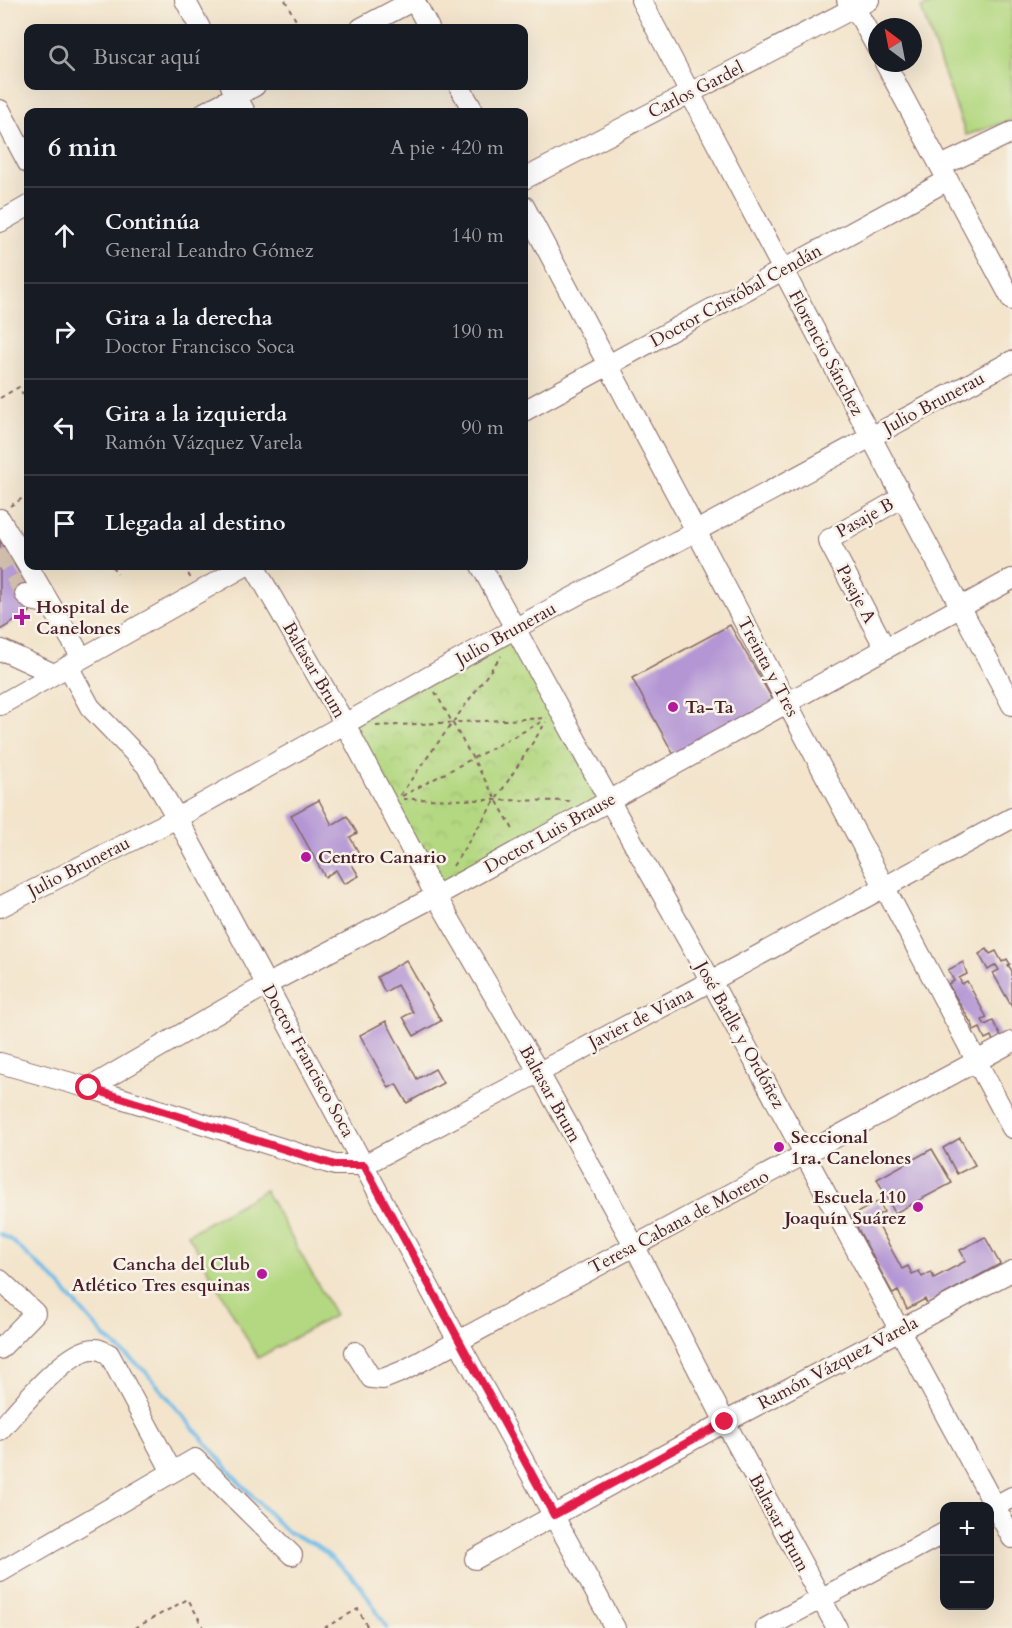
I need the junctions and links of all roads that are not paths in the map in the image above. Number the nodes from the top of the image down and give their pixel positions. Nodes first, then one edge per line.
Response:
1 (185, 0) edge
2 (414, 0) edge
3 (641, 0) edge
4 (857, 2) edge
5 (198, 24) edge
6 (369, 24) edge
7 (427, 24) edge
8 (868, 27) edge
9 (890, 72) edge
10 (461, 90) edge
11 (689, 93) junction
12 (237, 98) edge
13 (214, 108) edge
14 (472, 108) edge
15 (0, 110) edge
16 (1012, 132) edge
17 (24, 155) edge
18 (945, 173) junction
19 (528, 177) edge
20 (24, 208) edge
21 (528, 214) edge
22 (0, 222) edge
23 (782, 271) junction
24 (1012, 300) edge
25 (1012, 361) edge
26 (609, 366) junction
27 (528, 409) edge
28 (870, 437) junction
29 (903, 497) junction
30 (5, 513) edge
31 (696, 531) junction
32 (828, 540) joint
33 (24, 551) edge
34 (33, 570) edge
35 (238, 570) edge
36 (256, 570) edge
37 (483, 570) edge
38 (1012, 579) edge
39 (25, 594) tunnel mouth
40 (50, 604) junction
41 (960, 608) junction
42 (514, 629) junction
43 (885, 648) junction
44 (0, 652) edge
45 (68, 666) junction
46 (787, 703) junction
47 (0, 705) edge
48 (1012, 705) edge
49 (345, 724) junction
50 (609, 800) junction
51 (177, 818) junction
52 (1012, 818) edge
53 (885, 887) junction
54 (435, 896) junction
55 (0, 907) edge
56 (711, 981) junction
57 (266, 985) junction
58 (1012, 1042) edge
59 (976, 1061) junction
60 (0, 1063) edge
61 (538, 1071) junction
62 (89, 1088) junction
63 (1012, 1128) edge
64 (805, 1154) junction
65 (364, 1165) junction
66 (635, 1247) junction
67 (1012, 1271) edge
68 (0, 1280) edge
69 (900, 1331) junction
70 (458, 1341) junction
71 (0, 1349) edge
72 (355, 1352) dead end
73 (725, 1422) junction
74 (0, 1430) edge
75 (172, 1472) junction
76 (999, 1504) edge
77 (554, 1515) junction
78 (940, 1536) edge
79 (1012, 1538) edge
80 (292, 1556) dead end
81 (475, 1559) dead end
82 (0, 1572) edge
83 (820, 1599) junction
84 (615, 1628) edge
85 (766, 1628) edge
86 (837, 1628) edge

1 - 5 street
2 - 6 street
2 - 7 street
3 - 11 street, Florencio Sánchez
4 - 8 street
4 - 11 street, Carlos Gardel
9 - 18 street
10 - 14 street
11 - 19 street, Carlos Gardel
11 - 23 street, Florencio Sánchez
12 - 13 street
15 - 17 street
16 - 18 street, Doctor Cristóbal Cendán
18 - 23 street, Doctor Cristóbal Cendán
18 - 24 street
20 - 22 street
21 - 26 street, Treinta y Tres
23 - 26 street, Doctor Cristóbal Cendán
23 - 28 street, Florencio Sánchez
25 - 28 street, Julio Brunerau
26 - 27 street, Doctor Cristóbal Cendán
26 - 31 street, Treinta y Tres
28 - 29 street, Florencio Sánchez
28 - 31 street, Julio Brunerau
29 - 32 street, Pasaje B
29 - 41 street, Florencio Sánchez
30 - 33 street, Doctor Francisco Soca
31 - 42 street, Julio Brunerau
31 - 46 street, Treinta y Tres
32 - 43 street, Pasaje A
34 - 40 street, Doctor Francisco Soca
35 - 45 street
36 - 49 street, Baltasar Brum
37 - 42 street, José Batlle y Ordóñez
38 - 41 street, Doctor Luis Brause
39 - 40 street
40 - 45 street, Doctor Francisco Soca
41 - 43 street, Doctor Luis Brause
41 - 48 street, Florencio Sánchez
42 - 49 street, Julio Brunerau
42 - 50 street, José Batlle y Ordóñez
43 - 46 street, Doctor Luis Brause
44 - 45 street
45 - 47 street
45 - 51 street, Doctor Francisco Soca
46 - 50 street, Doctor Luis Brause
46 - 53 street, Treinta y Tres
49 - 51 street, Julio Brunerau
49 - 54 street, Baltasar Brum
50 - 54 street, Doctor Luis Brause
50 - 56 street, José Batlle y Ordóñez
51 - 55 street, Julio Brunerau
51 - 57 street, Doctor Francisco Soca
52 - 53 street, Javier de Viana
53 - 56 street, Javier de Viana
53 - 59 street, Treinta y Tres
54 - 57 street, Doctor Luis Brause
54 - 61 street, Baltasar Brum
56 - 61 street, Javier de Viana
56 - 64 street, José Batlle y Ordóñez
57 - 62 street, Doctor Luis Brause
57 - 65 street, Doctor Francisco Soca
58 - 59 street, Teresa Cabana de Moreno
59 - 63 street, Treinta y Tres
59 - 64 street, Teresa Cabana de Moreno
60 - 62 street
61 - 65 street, Javier de Viana
61 - 66 street, Baltasar Brum
62 - 65 street
64 - 66 street, Teresa Cabana de Moreno
64 - 69 street, José Batlle y Ordóñez
65 - 70 street, Doctor Francisco Soca
66 - 70 street, Teresa Cabana de Moreno
66 - 73 street, Baltasar Brum
67 - 69 street, Ramón Vázquez Varela
68 - 71 street
69 - 73 street, Ramón Vázquez Varela
69 - 76 street, José Batlle y Ordóñez
70 - 72 street, Teresa Cabana de Moreno
70 - 77 street, Doctor Francisco Soca
73 - 77 street, Ramón Vázquez Varela
73 - 83 street, Baltasar Brum
74 - 75 street
75 - 80 street
75 - 82 street
76 - 79 street, José Batlle y Ordóñez
77 - 81 street, Ramón Vázquez Varela
77 - 84 street, Doctor Francisco Soca
78 - 83 street
83 - 85 street
83 - 86 street, Baltasar Brum

